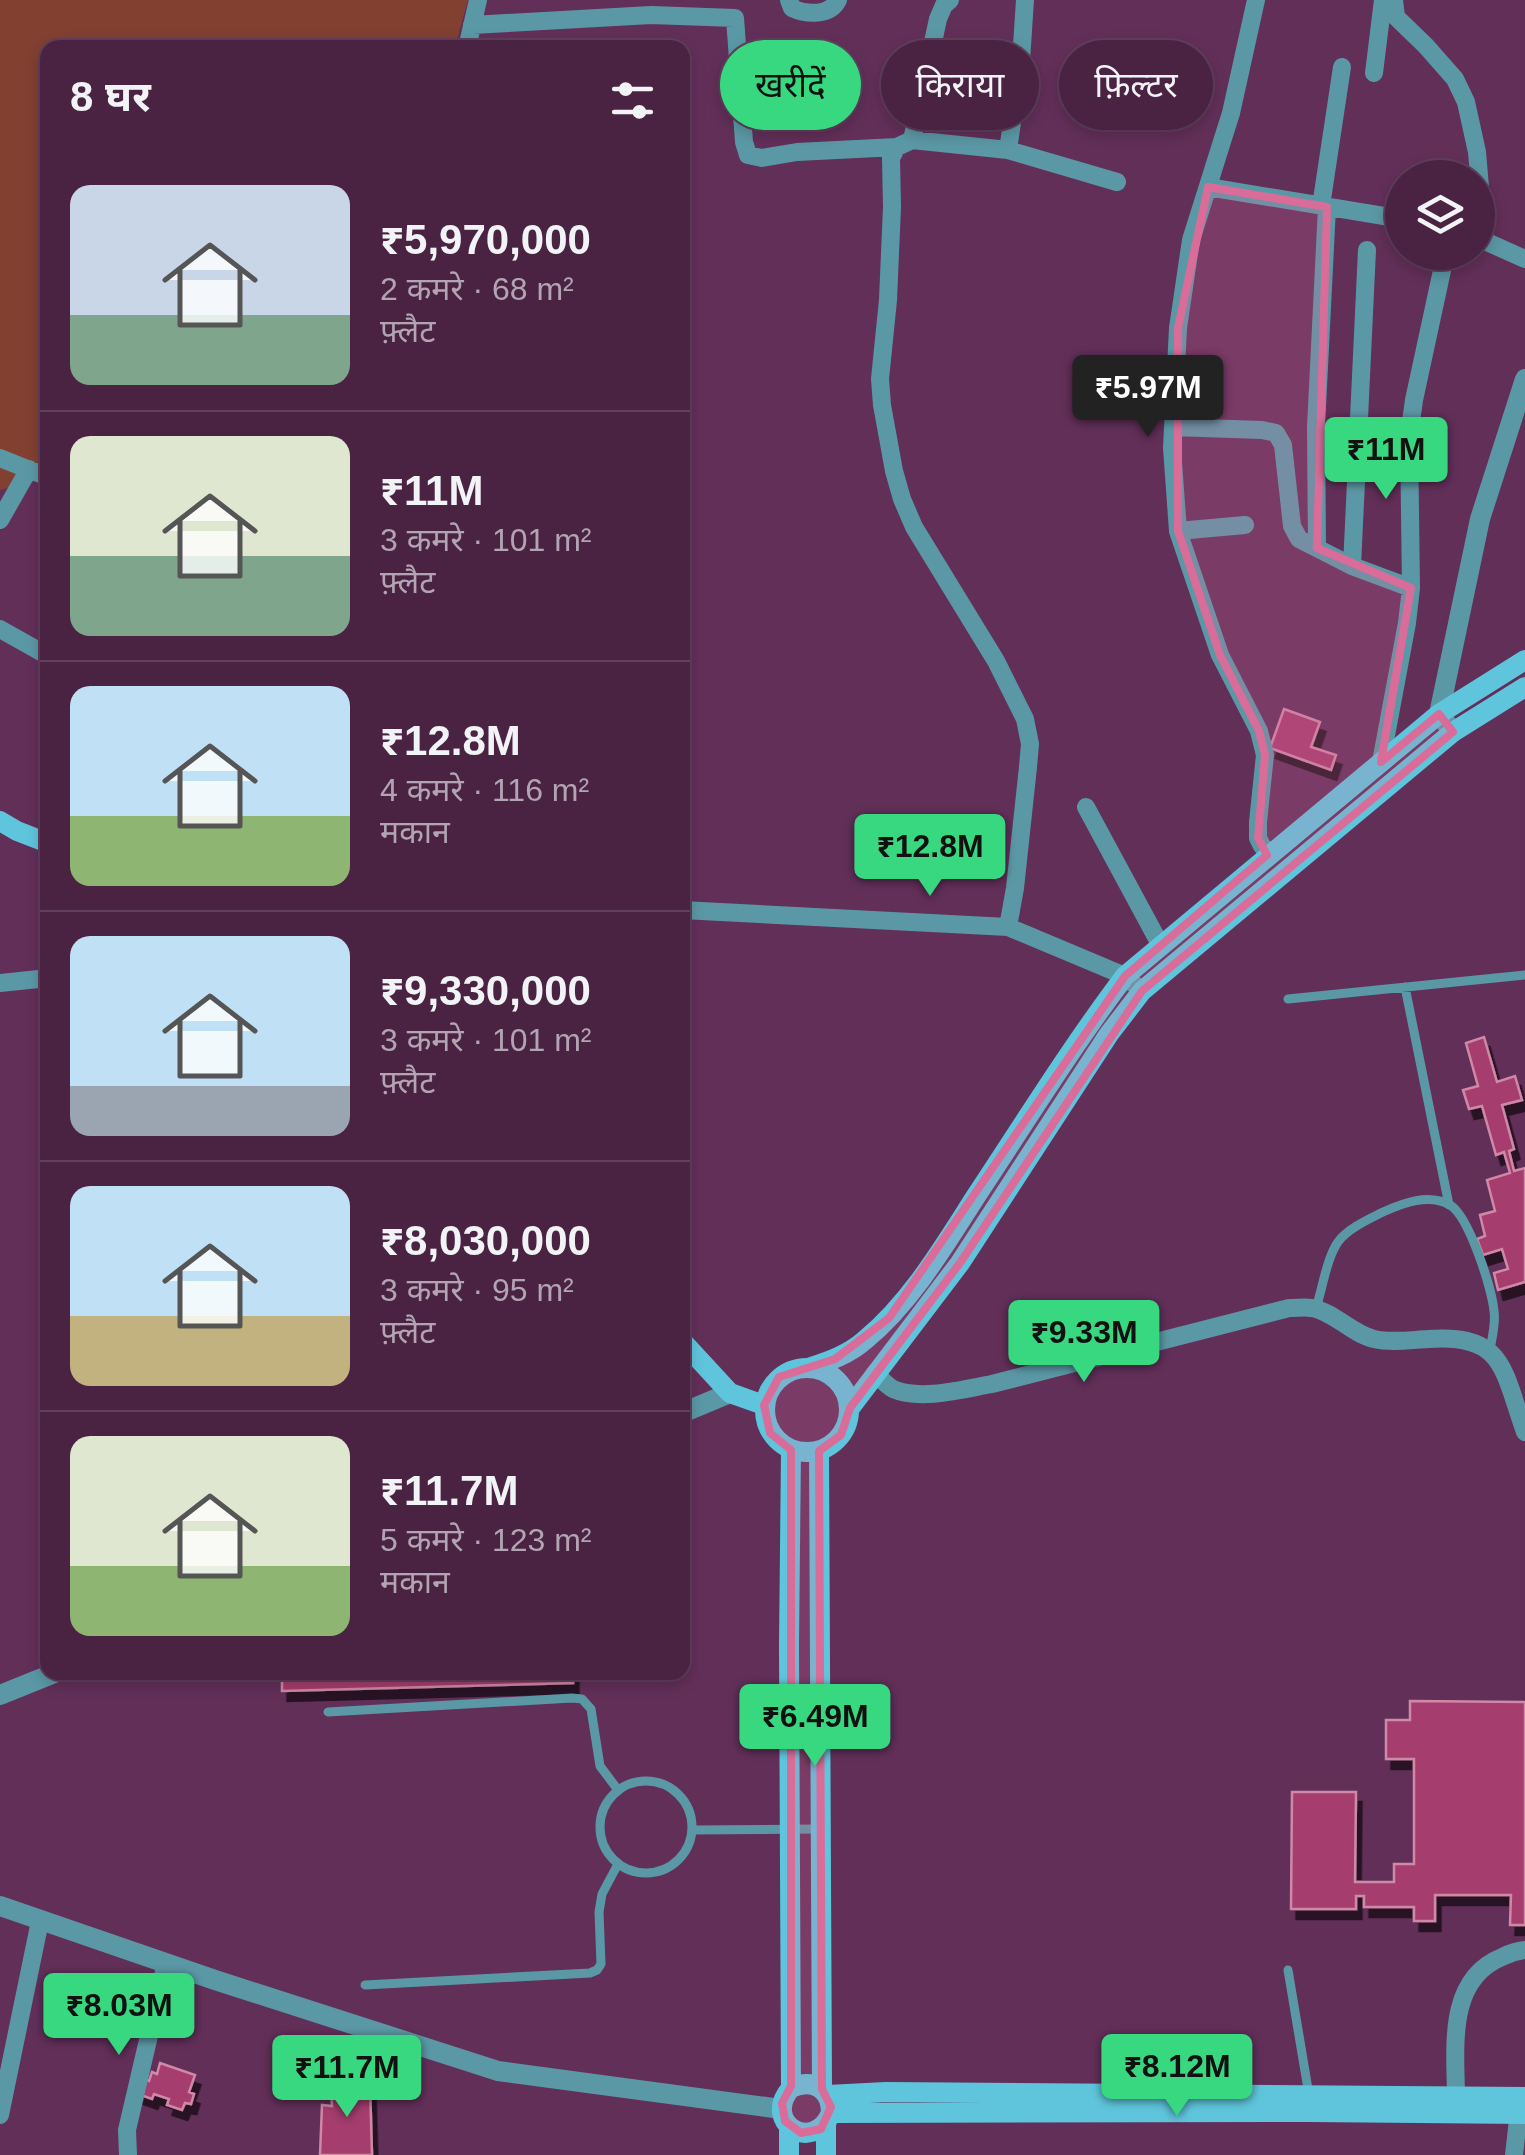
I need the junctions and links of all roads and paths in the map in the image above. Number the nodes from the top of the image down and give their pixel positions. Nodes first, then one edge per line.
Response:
1 (478, 0) edge
2 (789, 0) edge
3 (838, 0) edge
4 (950, 0) edge
5 (1025, 0) edge
6 (1256, 0) edge
7 (1383, 0) edge
8 (1394, 0) edge
9 (650, 8) edge
10 (472, 25) junction
11 (468, 40) edge
12 (1342, 68) dead end
13 (1374, 73) dead end
14 (904, 143) junction
15 (1008, 150) junction
16 (1478, 160) edge
17 (1117, 182) dead end
18 (1208, 188) junction
19 (1324, 206) junction
20 (1385, 216) edge
21 (1495, 246) edge
22 (1367, 250) dead end
23 (1525, 259) edge
24 (1442, 270) edge
25 (1525, 379) edge
26 (1173, 427) junction
27 (0, 458) edge
28 (29, 469) junction
29 (40, 474) edge
30 (0, 520) edge
31 (1246, 525) dead end
32 (1178, 530) junction
33 (1317, 548) junction
34 (1352, 566) junction
35 (1411, 588) junction
36 (0, 629) edge
37 (40, 652) edge
38 (1525, 660) edge
39 (1525, 687) edge
40 (1439, 714) junction
41 (1452, 732) junction
42 (1381, 762) junction
43 (1086, 807) dead end
44 (0, 821) edge
45 (40, 840) edge
46 (1270, 853) junction
47 (690, 910) edge
48 (1008, 927) junction
49 (1160, 946) junction
50 (1525, 975) edge
51 (1125, 976) junction
52 (40, 979) edge
53 (0, 983) edge
54 (1405, 987) junction
55 (1142, 991) junction
56 (1288, 999) dead end
57 (1450, 1205) junction
58 (1316, 1308) junction
59 (690, 1350) edge
60 (1490, 1350) junction
61 (811, 1367) junction
62 (875, 1372) junction
63 (730, 1393) junction
64 (764, 1406) junction
65 (850, 1408) junction
66 (690, 1410) edge
67 (1525, 1432) edge
68 (792, 1450) junction
69 (819, 1451) junction
70 (40, 1679) edge
71 (0, 1694) edge
72 (328, 1712) dead end
73 (618, 1790) junction
74 (790, 1829) junction
75 (822, 1829) junction
76 (692, 1830) junction
77 (618, 1864) junction
78 (0, 1906) edge
79 (40, 1922) junction
80 (1525, 1950) edge
81 (166, 1963) junction
82 (1288, 1970) dead end
83 (365, 1986) dead end
84 (791, 2088) junction
85 (1309, 2095) junction
86 (827, 2105) junction
87 (1456, 2105) junction
88 (1522, 2105) edge
89 (0, 2115) edge
90 (785, 2118) junction
91 (128, 2155) edge
92 (789, 2155) edge
93 (826, 2155) edge
94 (1514, 2155) edge

1 - 10 street
2 - 3 street
4 - 14 street
5 - 15 street
6 - 18 street
7 - 13 street
8 - 16 street
9 - 10 street
9 - 14 street
10 - 11 street
12 - 19 street
14 - 15 street
14 - 48 street
15 - 17 street
18 - 19 street
18 - 26 street
19 - 20 street
19 - 33 street
21 - 23 street
22 - 34 street
24 - 35 street
25 - 40 street
26 - 32 street
26 - 33 street
27 - 28 street
28 - 29 street
28 - 30 street
31 - 32 street
32 - 46 street
33 - 34 street
34 - 35 street
35 - 42 street
36 - 37 street
38 - 40 main road
39 - 41 main road
40 - 41 street
40 - 42 main road
41 - 55 main road
42 - 46 main road
43 - 49 street
44 - 45 main road
46 - 49 main road
47 - 48 street
48 - 51 street
49 - 51 main road
50 - 54 lane
51 - 55 street
51 - 61 main road
52 - 53 street
54 - 56 lane
54 - 57 lane
55 - 62 main road
57 - 58 lane
57 - 60 lane
58 - 60 street
58 - 62 street
59 - 63 main road
60 - 67 street
61 - 64 main road
61 - 65 main road
62 - 65 main road
63 - 64 main road
63 - 66 street
64 - 68 main road
65 - 69 main road
68 - 69 main road
68 - 74 main road
69 - 75 main road
70 - 71 street
72 - 73 lane
73 - 76 lane
73 - 77 lane
74 - 75 lane
74 - 76 lane
74 - 84 main road
75 - 86 main road
76 - 77 lane
77 - 83 lane
78 - 79 street
79 - 81 street
79 - 89 street
80 - 87 street
81 - 90 street
81 - 91 street
82 - 85 lane
84 - 86 main road
84 - 90 main road
85 - 86 main road
85 - 87 main road
86 - 87 main road
86 - 90 main road
86 - 93 main road
87 - 88 main road
88 - 94 street
90 - 92 main road

